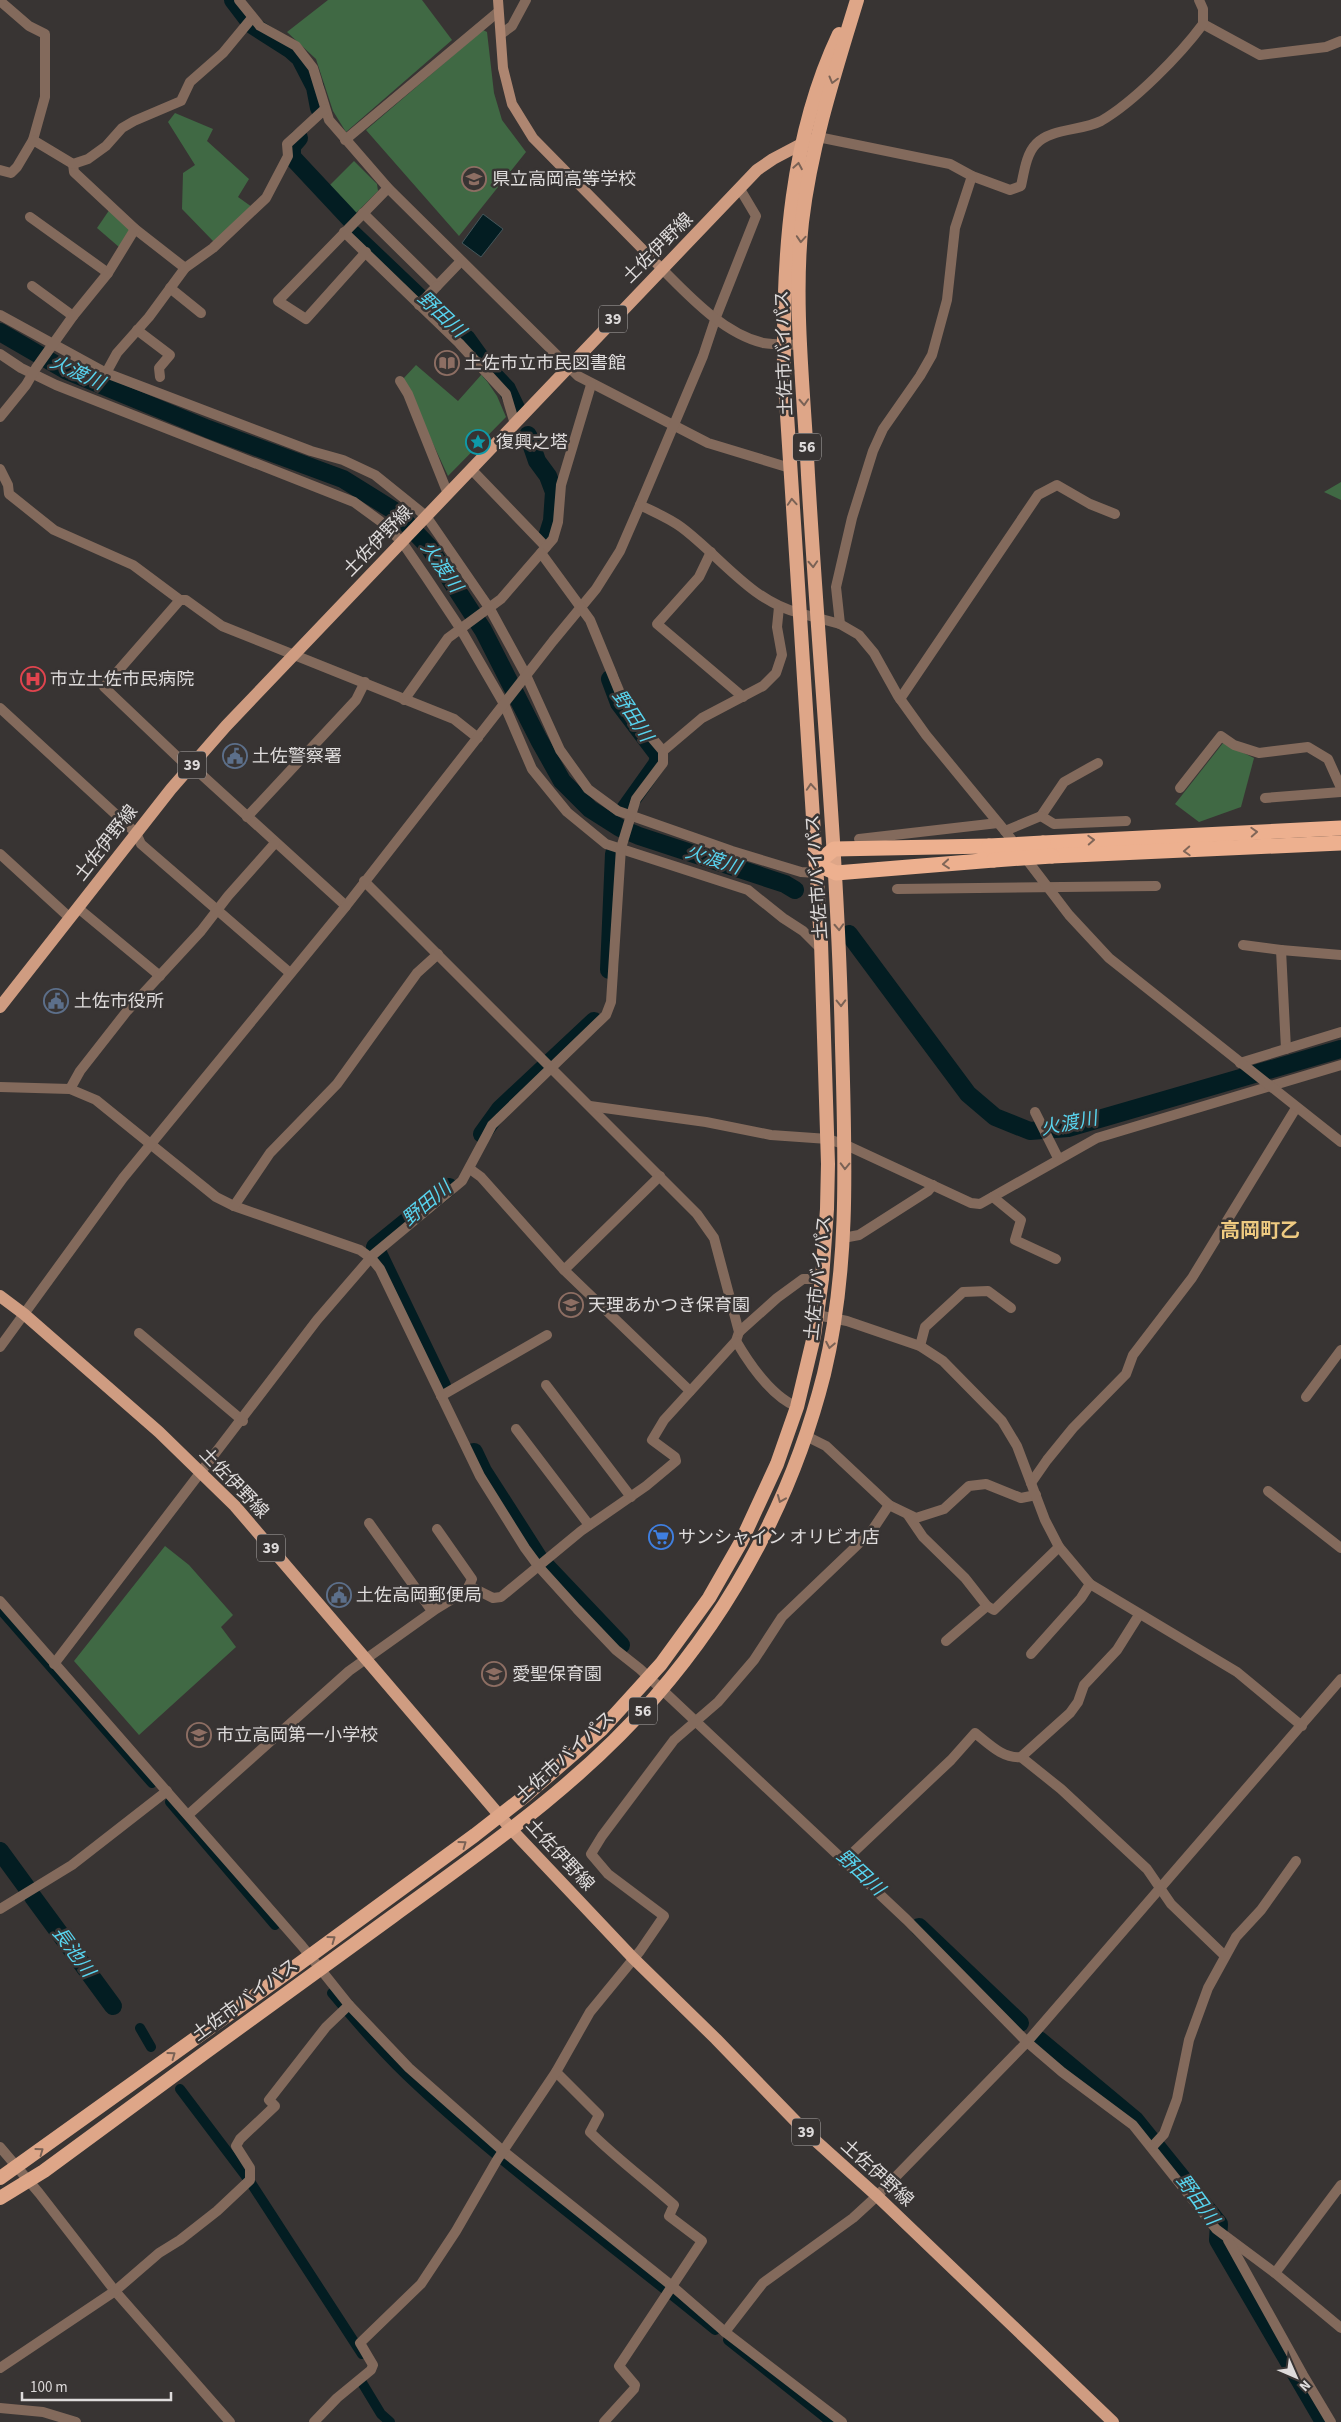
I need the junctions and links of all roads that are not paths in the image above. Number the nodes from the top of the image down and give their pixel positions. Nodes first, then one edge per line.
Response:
1 (498, 0) edge
2 (526, 0) edge
3 (857, 0) edge
4 (1200, 0) edge
5 (0, 1) edge
6 (245, 2) edge
7 (498, 12) junction
8 (252, 18) junction
9 (1203, 24) junction
10 (501, 34) junction
11 (1341, 41) edge
12 (325, 109) junction
13 (818, 137) junction
14 (33, 140) junction
15 (345, 140) junction
16 (802, 143) junction
17 (73, 164) junction
18 (0, 170) edge
19 (972, 176) junction
20 (388, 188) junction
21 (740, 189) junction
22 (363, 213) junction
23 (30, 217) dead end
24 (135, 229) junction
25 (344, 232) junction
26 (366, 252) junction
27 (461, 261) junction
28 (185, 268) junction
29 (662, 269) junction
30 (108, 273) junction
31 (32, 286) dead end
32 (437, 286) junction
33 (170, 288) junction
34 (419, 305) junction
35 (201, 312) dead end
36 (0, 315) edge
37 (73, 316) junction
38 (716, 317) junction
39 (137, 330) junction
40 (784, 344) junction
41 (802, 344) junction
42 (51, 347) junction
43 (0, 354) edge
44 (568, 368) junction
45 (34, 370) junction
46 (106, 373) junction
47 (160, 378) dead end
48 (400, 381) dead end
49 (591, 385) junction
50 (0, 417) edge
51 (515, 424) junction
52 (673, 425) junction
53 (471, 468) junction
54 (790, 468) junction
55 (0, 469) edge
56 (448, 494) junction
57 (4, 497) edge
58 (640, 505) junction
59 (1115, 514) dead end
60 (424, 518) junction
61 (403, 541) junction
62 (544, 550) junction
63 (711, 552) junction
64 (180, 600) junction
65 (779, 607) junction
66 (581, 608) junction
67 (488, 610) junction
68 (799, 613) junction
69 (816, 617) junction
70 (840, 624) junction
71 (463, 625) junction
72 (293, 656) junction
73 (525, 677) junction
74 (365, 682) junction
75 (743, 697) junction
76 (900, 699) junction
77 (404, 700) junction
78 (506, 702) junction
79 (0, 708) edge
80 (478, 738) junction
81 (663, 751) junction
82 (1098, 763) dead end
83 (192, 766) junction
84 (1180, 788) dead end
85 (1341, 788) edge
86 (1341, 792) edge
87 (1266, 798) dead end
88 (1041, 816) junction
89 (247, 817) junction
90 (630, 817) junction
91 (1126, 821) dead end
92 (998, 823) junction
93 (1341, 828) edge
94 (1005, 831) junction
95 (136, 833) junction
96 (859, 839) dead end
97 (275, 842) junction
98 (1341, 843) edge
99 (622, 846) junction
100 (834, 849) junction
101 (0, 854) edge
102 (816, 869) junction
103 (836, 873) junction
104 (364, 881) junction
105 (1156, 886) dead end
106 (1049, 888) junction
107 (897, 889) dead end
108 (346, 906) junction
109 (219, 910) junction
110 (74, 913) junction
111 (821, 945) junction
112 (1243, 945) dead end
113 (1281, 950) junction
114 (438, 954) junction
115 (1341, 955) edge
116 (290, 973) junction
117 (160, 976) junction
118 (0, 1007) edge
119 (1341, 1032) edge
120 (1286, 1049) junction
121 (1243, 1065) junction
122 (1341, 1065) edge
123 (547, 1066) junction
124 (1269, 1086) junction
125 (0, 1087) edge
126 (70, 1089) junction
127 (590, 1106) junction
128 (1296, 1108) junction
129 (1034, 1112) dead end
130 (828, 1140) junction
131 (151, 1142) junction
132 (1341, 1142) edge
133 (846, 1145) junction
134 (1058, 1158) junction
135 (470, 1169) junction
136 (660, 1176) junction
137 (933, 1185) junction
138 (994, 1197) junction
139 (234, 1206) junction
140 (844, 1238) junction
141 (375, 1254) junction
142 (1056, 1259) dead end
143 (564, 1270) junction
144 (822, 1279) junction
145 (0, 1296) edge
146 (1011, 1308) dead end
147 (24, 1314) junction
148 (817, 1315) junction
149 (835, 1319) junction
150 (139, 1333) dead end
151 (547, 1335) dead end
152 (737, 1337) junction
153 (920, 1346) junction
154 (0, 1347) edge
155 (1341, 1350) edge
156 (546, 1385) dead end
157 (690, 1391) junction
158 (441, 1396) junction
159 (1306, 1397) dead end
160 (797, 1407) junction
161 (243, 1420) junction
162 (516, 1429) dead end
163 (806, 1436) junction
164 (201, 1473) junction
165 (1031, 1484) junction
166 (1268, 1491) dead end
167 (1036, 1495) junction
168 (631, 1497) junction
169 (890, 1505) junction
170 (908, 1514) junction
171 (369, 1523) dead end
172 (589, 1525) junction
173 (437, 1529) dead end
174 (1059, 1547) junction
175 (1341, 1548) edge
176 (539, 1567) junction
177 (1090, 1584) junction
178 (469, 1586) junction
179 (0, 1601) edge
180 (987, 1606) junction
181 (432, 1611) junction
182 (1139, 1615) junction
183 (946, 1642) dead end
184 (1031, 1654) dead end
185 (366, 1659) junction
186 (54, 1664) junction
187 (649, 1678) junction
188 (1341, 1679) edge
189 (661, 1690) junction
190 (694, 1722) junction
191 (1302, 1726) junction
192 (1021, 1757) junction
193 (167, 1791) junction
194 (188, 1815) junction
195 (500, 1816) junction
196 (512, 1830) junction
197 (845, 1860) junction
198 (1296, 1861) dead end
199 (1160, 1888) junction
200 (0, 1909) edge
201 (310, 1956) junction
202 (1225, 1956) junction
203 (633, 1958) junction
204 (320, 1968) junction
205 (346, 2008) junction
206 (1027, 2042) junction
207 (556, 2072) junction
208 (0, 2147) edge
209 (1152, 2147) junction
210 (501, 2154) junction
211 (16, 2168) junction
212 (0, 2178) edge
213 (29, 2180) junction
214 (1341, 2184) edge
215 (877, 2196) junction
216 (0, 2198) edge
217 (1222, 2234) junction
218 (1275, 2274) junction
219 (669, 2289) junction
220 (115, 2291) junction
221 (1341, 2328) edge
222 (725, 2332) junction
223 (0, 2368) edge
224 (0, 2408) edge
225 (76, 2422) edge
226 (230, 2422) edge
227 (314, 2422) edge
228 (604, 2422) edge
229 (842, 2422) edge
230 (1113, 2422) edge
231 (1331, 2422) edge

1 - 7 main road
2 - 10 street
3 -> 13 highway, 土佐市バイパス / 56
3 - 16 highway, 土佐市バイパス / 56
4 - 9 street
5 - 14 street
6 - 8 street
7 - 10 main road
7 - 15 street
8 - 12 street
8 - 17 street
9 - 11 street
9 - 19 street
10 - 29 main road
12 - 15 street
12 - 28 street
13 - 16 main road, 土佐伊野線 / 39
13 - 19 street
13 -> 41 highway, 土佐市バイパス / 56
14 - 17 street
14 - 18 street
15 - 20 street
16 - 21 main road, 土佐伊野線 / 39
40 -> 16 highway, 土佐市バイパス / 56
17 - 24 street
19 - 70 street
20 - 22 street
20 - 27 street
21 - 29 main road, 土佐伊野線 / 39
21 - 38 street
22 - 25 street
22 - 32 street
23 - 30 street
24 - 28 street
24 - 30 street
25 - 26 street
25 - 26 street
26 - 34 street
27 - 32 street
27 - 44 street
28 - 33 street
29 - 38 street
29 - 44 main road, 土佐伊野線 / 39
30 - 37 street
31 - 37 street
32 - 34 street
33 - 35 street
33 - 39 street
34 - 51 street
36 - 42 street
37 - 42 street
38 - 40 street
38 - 52 street
39 - 46 street
39 - 47 street
40 - 41 street
40 - 54 highway, 土佐市バイパス / 56
41 -> 69 highway, 土佐市バイパス / 56
42 - 45 street
42 - 46 street
43 - 45 street
44 - 49 street
44 - 51 main road, 土佐伊野線 / 39
45 - 50 street
45 - 61 street
46 - 60 street
48 - 56 street
49 - 52 street
49 - 62 street
51 - 53 main road, 土佐伊野線 / 39
52 - 54 street
52 - 58 street
53 - 56 main road, 土佐伊野線 / 39
53 - 62 street
68 -> 54 highway, 土佐市バイパス / 56
55 - 57 street
56 - 60 main road, 土佐伊野線 / 39
57 - 64 street
58 - 63 street
58 - 66 street
59 - 76 street
60 - 61 main road, 土佐伊野線 / 39
60 - 67 street
61 - 71 street
61 - 72 main road, 土佐伊野線 / 39
62 - 66 street
62 - 67 street
63 - 65 street
63 - 75 street
64 - 72 street
64 - 83 street
65 - 68 street
65 - 75 street
66 - 73 street
66 - 81 street
67 - 71 street
67 - 73 street
68 - 69 street
102 -> 68 highway, 土佐市バイパス / 56
69 - 70 street
69 - 100 highway, 土佐市バイパス / 56
70 - 76 street
71 - 77 street
71 - 78 street
72 - 74 street
72 - 83 main road, 土佐伊野線 / 39
73 - 78 street
73 - 90 street
74 - 77 street
74 - 89 street
75 - 81 street
76 - 92 street
77 - 80 street
78 - 80 street
78 - 99 street
79 - 95 street
80 - 104 street
81 - 90 street
82 - 88 street
83 - 89 street
83 - 95 main road, 土佐伊野線 / 39
84 - 85 street
86 - 87 street
88 - 91 street
88 - 94 street
89 - 97 street
90 - 99 street
90 - 102 street
92 - 94 street
92 - 96 street
100 -> 93 highway, bridge
94 - 106 street
95 - 109 street
95 - 110 main road, 土佐伊野線 / 39
97 - 108 street
97 - 109 street
98 -> 103 highway, bridge
99 - 111 street
99 - 123 street
100 - 102 highway
100 - 103 highway, 土佐市バイパス / 56
101 - 110 street
102 - 103 highway
102 - 111 highway, 土佐市バイパス / 56
103 -> 133 highway, 土佐市バイパス / 56
104 - 108 street
104 - 114 street
105 - 106 street
106 - 107 street
106 - 121 street
108 - 116 street
109 - 116 street
109 - 117 street
110 - 117 street
110 - 118 main road, 土佐伊野線 / 39
111 - 130 highway, 土佐市バイパス / 56
112 - 113 street
113 - 115 street
113 - 120 street
114 - 123 street
114 - 139 street
116 - 131 street
117 - 126 street
119 - 120 street
120 - 121 street
121 - 124 street
122 - 124 street
123 - 127 street
123 - 135 street
124 - 128 street
124 - 134 street
125 - 126 street
126 - 131 street
127 - 130 street
127 - 136 street
128 - 132 street
128 - 165 street
129 - 134 street
130 - 133 street
130 - 144 highway, 土佐市バイパス / 56
131 - 139 street
131 - 147 street
133 - 137 street
133 -> 140 highway, 土佐市バイパス / 56
134 - 138 street
135 - 141 street
135 - 143 street
136 - 143 street
136 - 152 street
137 - 138 street
137 - 140 street
138 - 142 street
139 - 141 street
140 - 149 highway, 土佐市バイパス / 56
141 - 158 street
141 - 161 street
143 - 157 street
144 - 148 highway, 土佐市バイパス / 56
144 - 152 street
145 - 147 main road, 土佐伊野線 / 39
146 - 153 street
147 - 154 street
147 - 164 main road, 土佐伊野線 / 39
148 - 149 street
148 - 160 highway, 土佐市バイパス / 56
149 - 153 street
149 -> 163 highway, 土佐市バイパス / 56
150 - 161 street
151 - 158 street
152 - 157 street
152 - 160 street
153 - 165 street
155 - 159 street
156 - 168 street
157 - 168 street
158 - 176 street
160 - 187 highway, 土佐市バイパス / 56
161 - 164 street
162 - 172 street
163 - 169 street
163 -> 189 highway, 土佐市バイパス / 56
164 - 185 main road, 土佐伊野線 / 39
164 - 186 street
165 - 167 street
166 - 175 street
167 - 170 street
167 - 174 street
168 - 172 street
169 - 170 street
169 - 190 street
170 - 180 street
171 - 181 street
172 - 176 street
173 - 178 street
174 - 177 street
174 - 180 street
176 - 178 street
176 - 187 street
177 - 182 street
177 - 184 street
178 - 181 street
179 - 186 street
180 - 183 street
181 - 185 street
182 - 191 street
182 - 192 street
185 - 194 street
185 - 195 main road, 土佐伊野線 / 39
186 - 193 street
187 - 189 street
187 - 195 highway, 土佐市バイパス / 56
188 - 191 street
189 - 190 street
189 - 196 highway, 土佐市バイパス / 56
190 - 197 street
190 - 203 street
191 - 199 street
192 - 197 street
192 - 199 street
193 - 194 street
193 - 200 street
194 - 201 street
195 - 196 main road, 土佐伊野線 / 39
201 -> 195 highway, 土佐市バイパス / 56
196 - 203 main road, 土佐伊野線 / 39
196 - 204 highway, 土佐市バイパス / 56
197 - 206 street
198 - 202 street
199 - 202 street
199 - 206 street
201 - 204 street
211 -> 201 highway, 土佐市バイパス / 56
202 - 209 street
203 - 207 street
203 - 215 main road, 土佐伊野線 / 39
204 - 205 street
204 - 213 highway, 土佐市バイパス / 56
205 - 210 street
205 - 220 street
206 - 209 street
206 - 215 street
207 - 210 street
207 - 219 street
208 - 211 street
209 - 217 street
210 - 219 street
210 - 227 street
211 - 212 highway, 土佐市バイパス / 56
211 - 213 street
213 - 216 highway, 土佐市バイパス / 56
213 - 220 street
214 - 218 street
215 - 222 street
215 - 230 main road, 土佐伊野線 / 39
217 - 218 street
217 - 231 street
218 - 221 street
219 - 222 street
219 - 228 street
220 - 223 street
220 - 226 street
222 - 229 street
224 - 225 street

